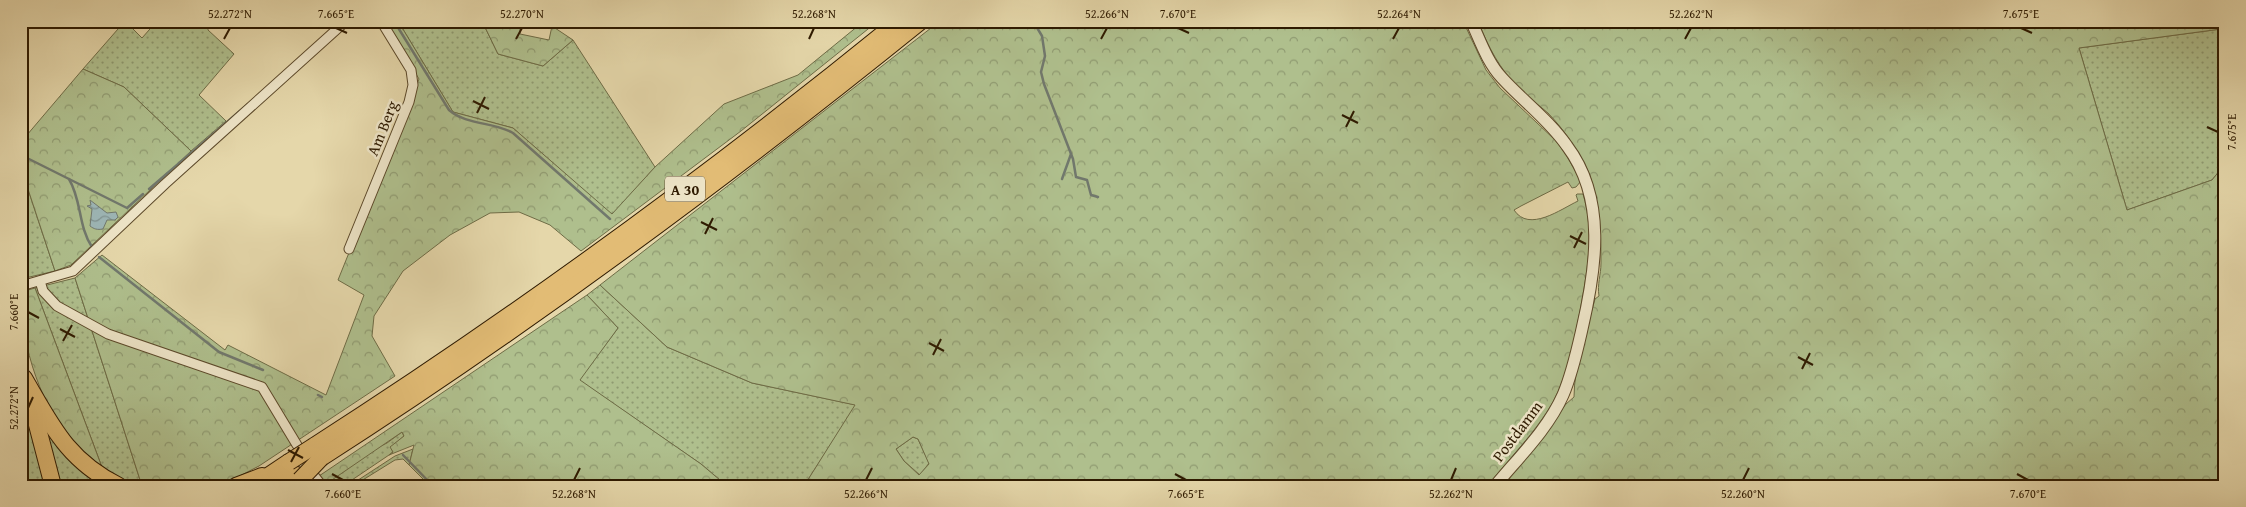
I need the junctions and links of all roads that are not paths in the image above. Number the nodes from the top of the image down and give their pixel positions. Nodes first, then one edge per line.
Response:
1 (346, 21) edge
2 (381, 21) edge
3 (899, 21) edge
4 (921, 21) edge
5 (1470, 21) edge
6 (349, 250) dead end
7 (40, 281) junction
8 (21, 286) edge
9 (23, 372) edge
10 (297, 445) dead end
11 (318, 452) junction
12 (293, 477) edge
13 (53, 486) edge
14 (119, 486) edge
15 (236, 486) edge
16 (253, 486) edge
17 (322, 486) edge
18 (1495, 486) edge

1 - 7 street
2 - 6 street, Am Berg
3 - 11 highway, A 30
4 - 11 highway, A 30
5 - 18 street, Postdamm
7 - 8 street
7 - 10 street
9 - 13 highway
9 - 14 highway
11 - 12 highway, A 30, bridge
12 - 15 highway
12 - 16 highway, A 30
12 - 17 street

